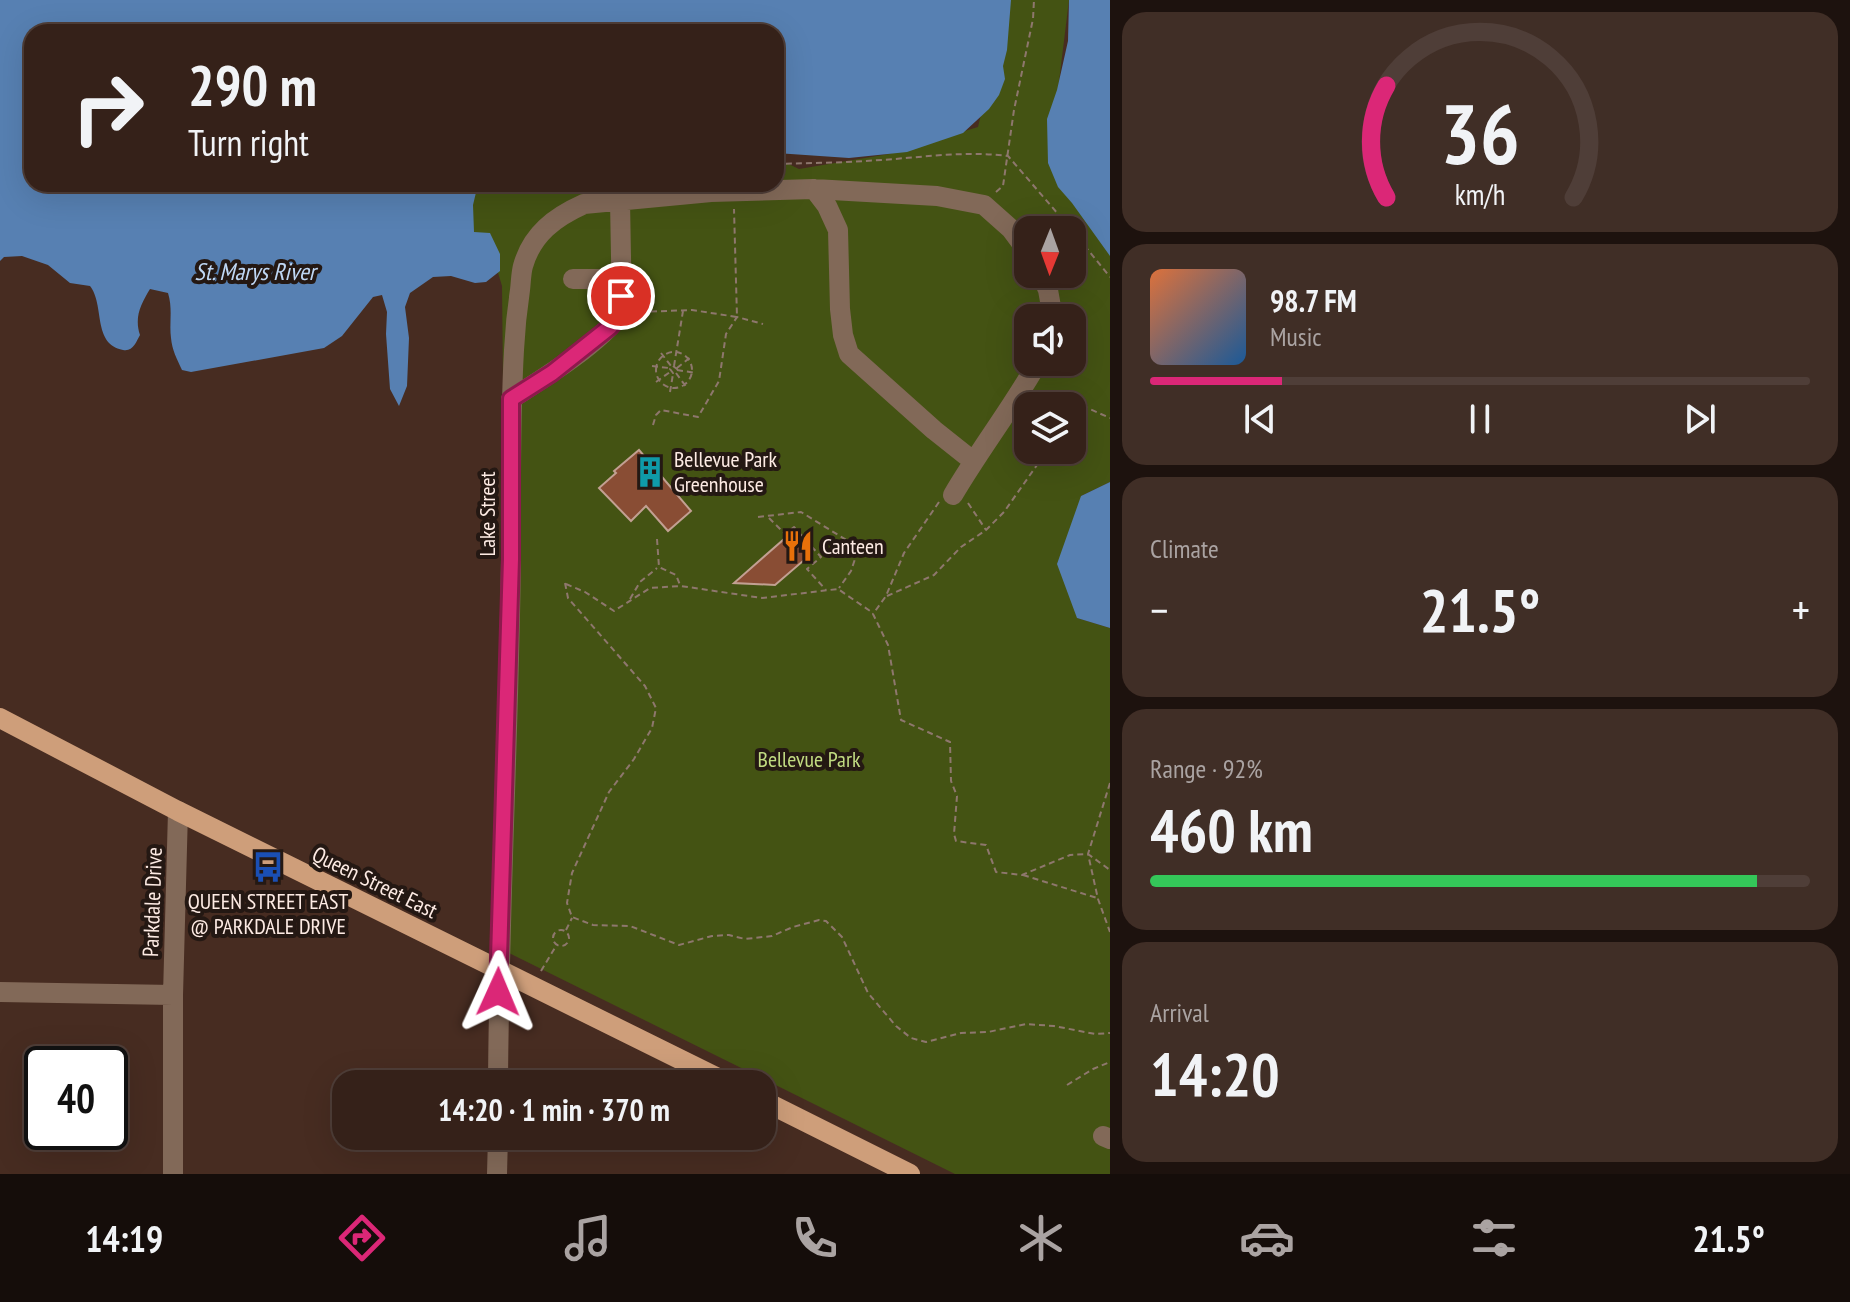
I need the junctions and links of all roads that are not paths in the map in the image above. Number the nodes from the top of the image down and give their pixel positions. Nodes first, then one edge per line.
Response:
1 (814, 189) junction
2 (784, 190) edge
3 (733, 192) edge
4 (620, 200) junction
5 (1014, 233) edge
6 (573, 279) dead end
7 (621, 279) junction
8 (1030, 376) edge
9 (511, 399) junction
10 (973, 461) junction
11 (953, 495) road end
12 (0, 718) edge
13 (178, 811) junction
14 (498, 970) junction
15 (0, 992) edge
16 (173, 995) junction
17 (498, 1070) edge
18 (702, 1070) edge
19 (776, 1107) edge
20 (498, 1150) edge
21 (173, 1174) edge
22 (497, 1174) edge
23 (910, 1174) edge

1 - 2 street, Lake Street
1 - 5 street, Lake Street
1 - 10 street
3 - 4 street, Lake Street
4 - 7 street
4 - 9 street, Lake Street
6 - 7 street
7 - 9 street
8 - 10 street
9 - 14 street, Lake Street
10 - 11 street
12 - 13 main road, Queen Street East
13 - 14 main road, Queen Street East
13 - 16 street, Parkdale Drive
14 - 17 street, Lake Street
14 - 18 main road, Queen Street East
15 - 16 street
16 - 21 street, Parkdale Drive
19 - 23 main road
20 - 22 street

